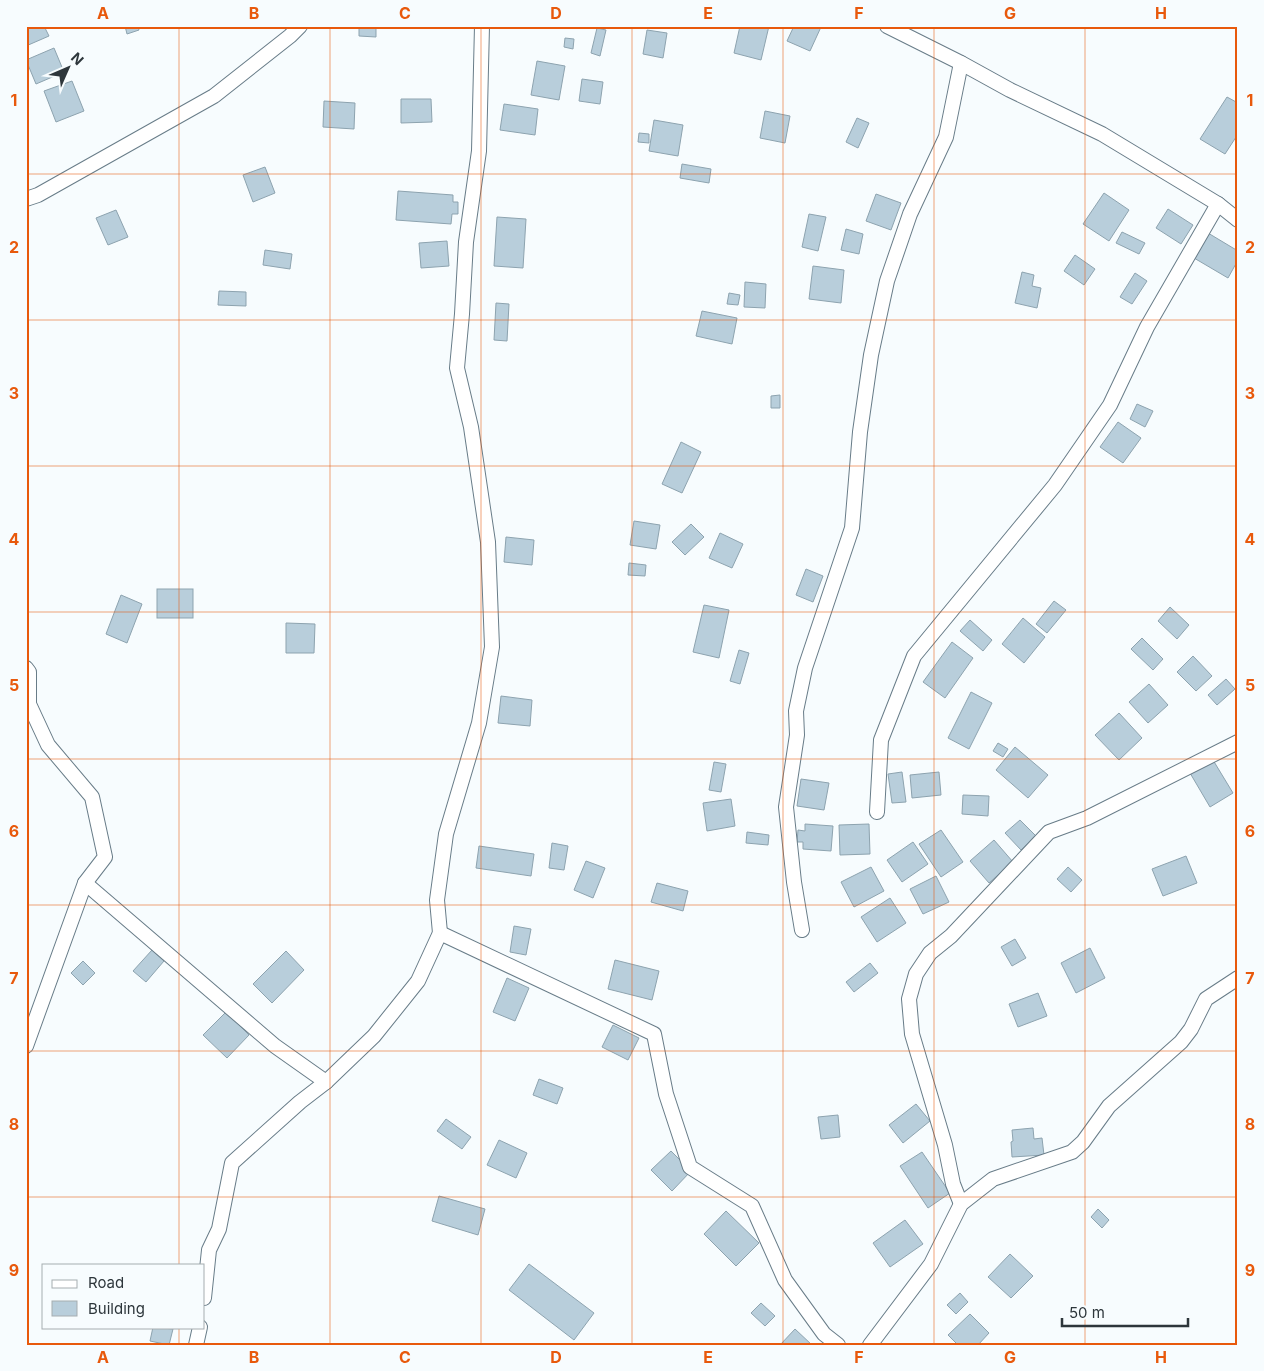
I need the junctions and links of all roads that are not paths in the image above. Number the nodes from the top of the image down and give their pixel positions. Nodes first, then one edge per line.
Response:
1 (300, 26) edge
2 (482, 26) edge
3 (887, 26) edge
4 (961, 63) junction
5 (26, 199) edge
6 (1218, 204) junction
7 (1238, 220) edge
8 (26, 668) edge
9 (1238, 742) edge
10 (877, 812) dead end
11 (86, 883) junction
12 (802, 930) dead end
13 (440, 933) junction
14 (1238, 978) edge
15 (26, 1046) edge
16 (326, 1082) junction
17 (961, 1204) junction
18 (205, 1288) edge
19 (200, 1328) edge
20 (196, 1345) edge
21 (838, 1345) edge
22 (870, 1345) edge

1 - 5 street
2 - 13 street
3 - 4 street
4 - 6 street
4 - 12 street
6 - 7 street
6 - 10 street
8 - 11 street
9 - 17 street
11 - 15 street
11 - 16 street
13 - 16 street
13 - 21 street
14 - 17 street
16 - 18 street
17 - 22 street
19 - 20 street

